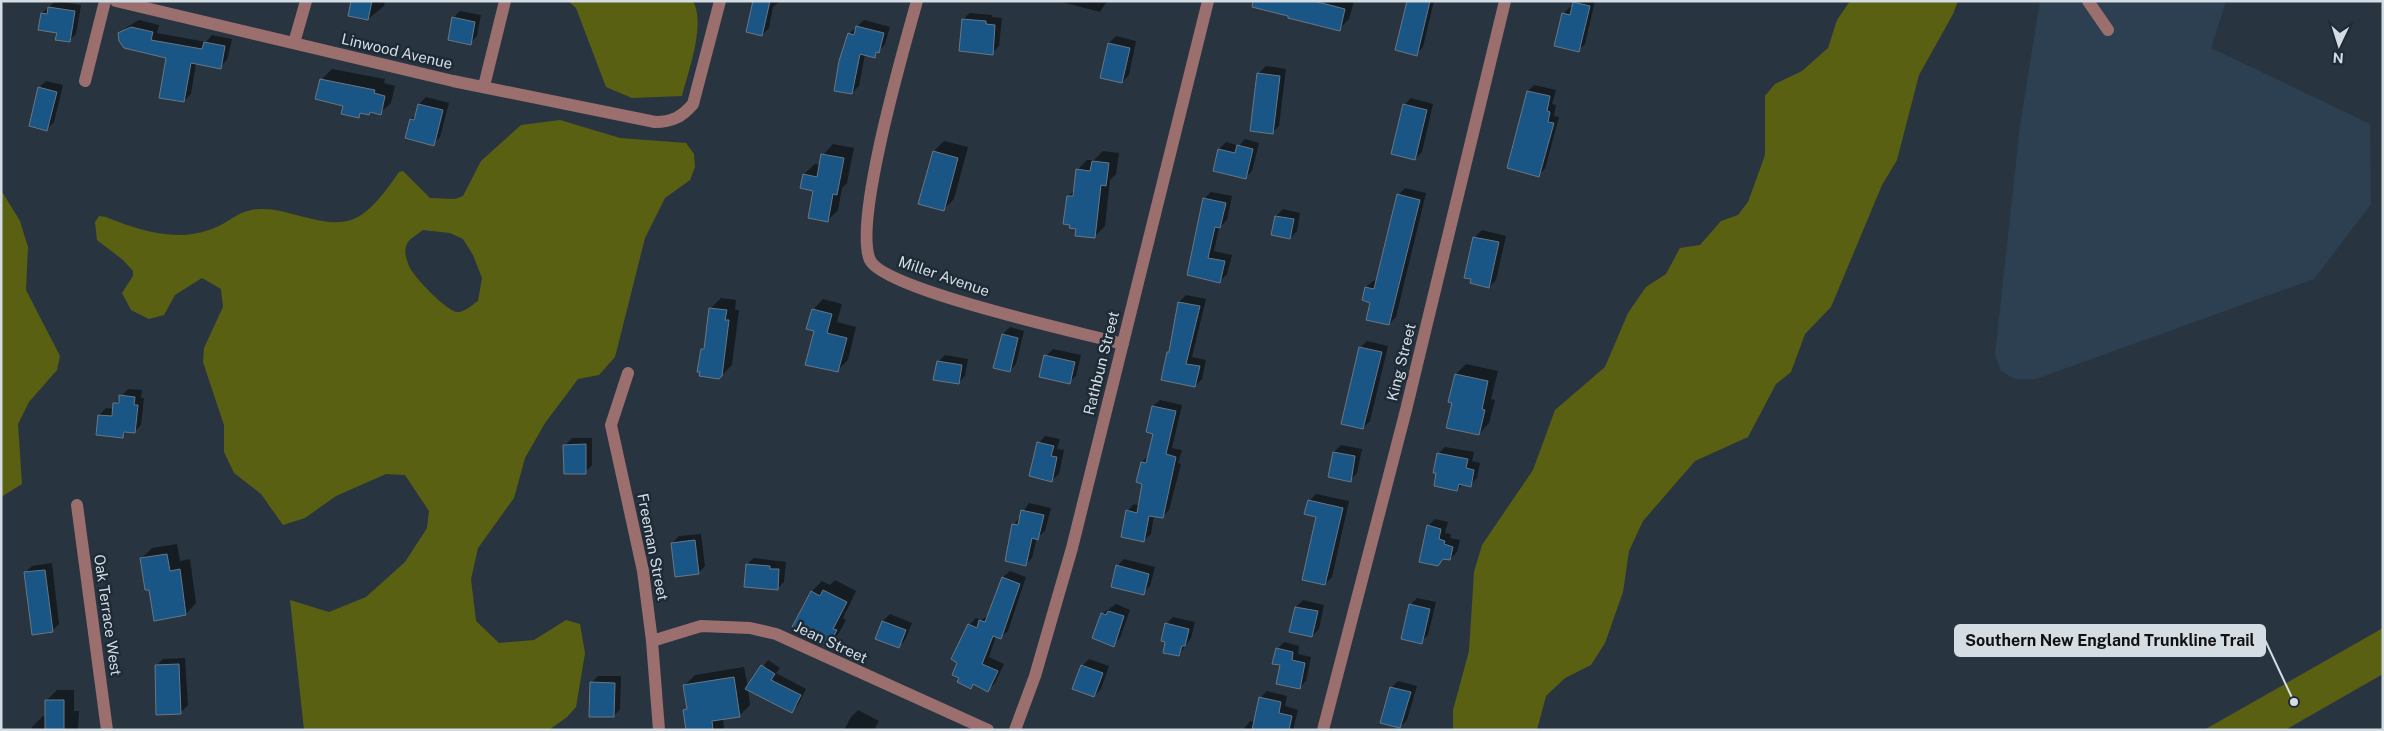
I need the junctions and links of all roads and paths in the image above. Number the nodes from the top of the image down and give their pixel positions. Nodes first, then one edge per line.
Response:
1 (105, 1) edge
2 (116, 1) edge
3 (306, 1) edge
4 (505, 1) edge
5 (720, 1) edge
6 (917, 1) edge
7 (1208, 1) edge
8 (1505, 1) edge
9 (2088, 1) edge
10 (2108, 30) dead end
11 (294, 43) junction
12 (85, 81) dead end
13 (484, 86) junction
14 (1123, 344) junction
15 (628, 373) dead end
16 (77, 505) dead end
17 (652, 641) junction
18 (107, 730) edge
19 (659, 730) edge
20 (988, 730) edge
21 (1015, 730) edge
22 (1323, 730) edge

1 - 12 street
2 - 11 street, Linwood Avenue
3 - 11 street
4 - 13 street
5 - 13 street, Linwood Avenue
6 - 14 street, Miller Avenue
7 - 14 street, Rathbun Street
8 - 22 street, King Street
9 - 10 street
11 - 13 street, Linwood Avenue
14 - 21 street, Rathbun Street
15 - 17 street, Freeman Street
16 - 18 street, Oak Terrace West
17 - 19 street, Freeman Street
17 - 20 street, Jean Street

